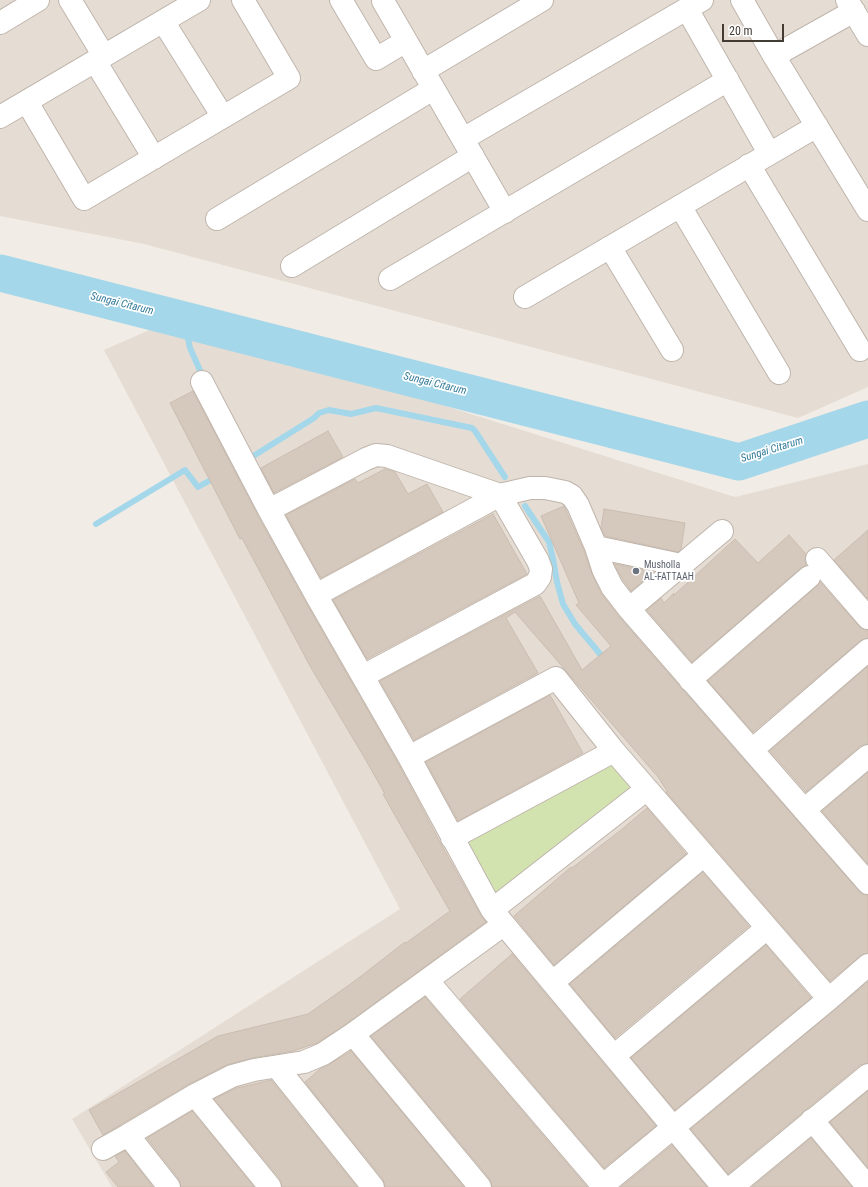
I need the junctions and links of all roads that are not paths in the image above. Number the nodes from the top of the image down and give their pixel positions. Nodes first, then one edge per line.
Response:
1 (38, 0) edge
2 (70, 0) edge
3 (199, 0) edge
4 (243, 0) edge
5 (341, 0) edge
6 (383, 0) edge
7 (542, 0) edge
8 (742, 0) edge
9 (694, 4) edge
10 (851, 5) edge
11 (352, 18) junction
12 (163, 21) junction
13 (0, 23) edge
14 (868, 34) edge
15 (406, 41) junction
16 (774, 56) junction
17 (100, 59) junction
18 (428, 80) junction
19 (728, 80) junction
20 (27, 102) junction
21 (0, 117) edge
22 (223, 117) junction
23 (816, 126) junction
24 (468, 148) junction
25 (769, 154) junction
26 (154, 158) junction
27 (750, 165) junction
28 (680, 206) junction
29 (868, 210) edge
30 (505, 212) junction
31 (217, 219) dead end
32 (610, 247) junction
33 (292, 266) dead end
34 (390, 279) dead end
35 (525, 297) dead end
36 (672, 350) dead end
37 (860, 350) dead end
38 (779, 373) dead end
39 (202, 382) dead end
40 (500, 495) junction
41 (269, 510) junction
42 (722, 531) dead end
43 (596, 547) junction
44 (681, 565) junction
45 (316, 595) junction
46 (629, 609) junction
47 (868, 618) edge
48 (868, 650) edge
49 (363, 676) junction
50 (690, 680) junction
51 (752, 750) junction
52 (614, 751) junction
53 (408, 757) junction
54 (867, 759) edge
55 (647, 789) junction
56 (804, 810) junction
57 (452, 838) junction
58 (704, 855) junction
59 (868, 883) edge
60 (497, 918) junction
61 (767, 928) junction
62 (868, 965) edge
63 (427, 980) junction
64 (553, 982) junction
65 (829, 999) junction
66 (353, 1034) junction
67 (614, 1056) junction
68 (278, 1067) junction
69 (868, 1075) edge
70 (195, 1095) junction
71 (812, 1120) junction
72 (672, 1127) junction
73 (128, 1135) junction
74 (103, 1149) dead end
75 (602, 1186) edge
76 (734, 1186) edge
77 (169, 1187) edge
78 (270, 1187) edge
79 (373, 1187) edge
80 (480, 1187) edge
81 (868, 1187) edge

1 - 13 street
2 - 17 street
3 - 12 street
4 - 22 street
5 - 11 street
6 - 11 street
6 - 15 street
7 - 18 street
8 - 16 street
9 - 19 street
9 - 24 street
10 - 14 street
10 - 16 street
11 - 15 street
12 - 17 street
12 - 22 street
15 - 18 street
16 - 23 street
17 - 20 street
17 - 26 street
18 - 24 street
18 - 31 street
19 - 25 street
19 - 30 street
20 - 21 street
20 - 26 street
22 - 26 street
23 - 25 street
23 - 29 street
24 - 30 street
24 - 33 street
25 - 27 street
27 - 28 street
27 - 37 street
28 - 32 street
28 - 38 street
30 - 34 street
32 - 35 street
32 - 36 street
39 - 41 street
40 - 41 street
40 - 43 street
40 - 45 street
40 - 49 street
41 - 45 street
42 - 44 street
43 - 44 street
43 - 46 street
44 - 46 street
45 - 49 street
46 - 50 street
47 - 50 street
48 - 51 street
49 - 53 street
50 - 51 street
51 - 56 street
52 - 53 street
52 - 55 street
52 - 57 street
53 - 57 street
54 - 56 street
55 - 58 street
55 - 60 street
56 - 59 street
57 - 60 street
58 - 61 street
58 - 64 street
60 - 63 street
60 - 64 street
61 - 65 street
61 - 67 street
62 - 65 street
63 - 66 street
63 - 75 street
64 - 67 street
65 - 72 street
66 - 68 street
66 - 80 street
67 - 72 street
68 - 70 street
68 - 79 street
69 - 71 street
70 - 73 street
70 - 78 street
71 - 76 street
71 - 81 street
72 - 75 street
72 - 76 street
73 - 74 street
73 - 77 street

